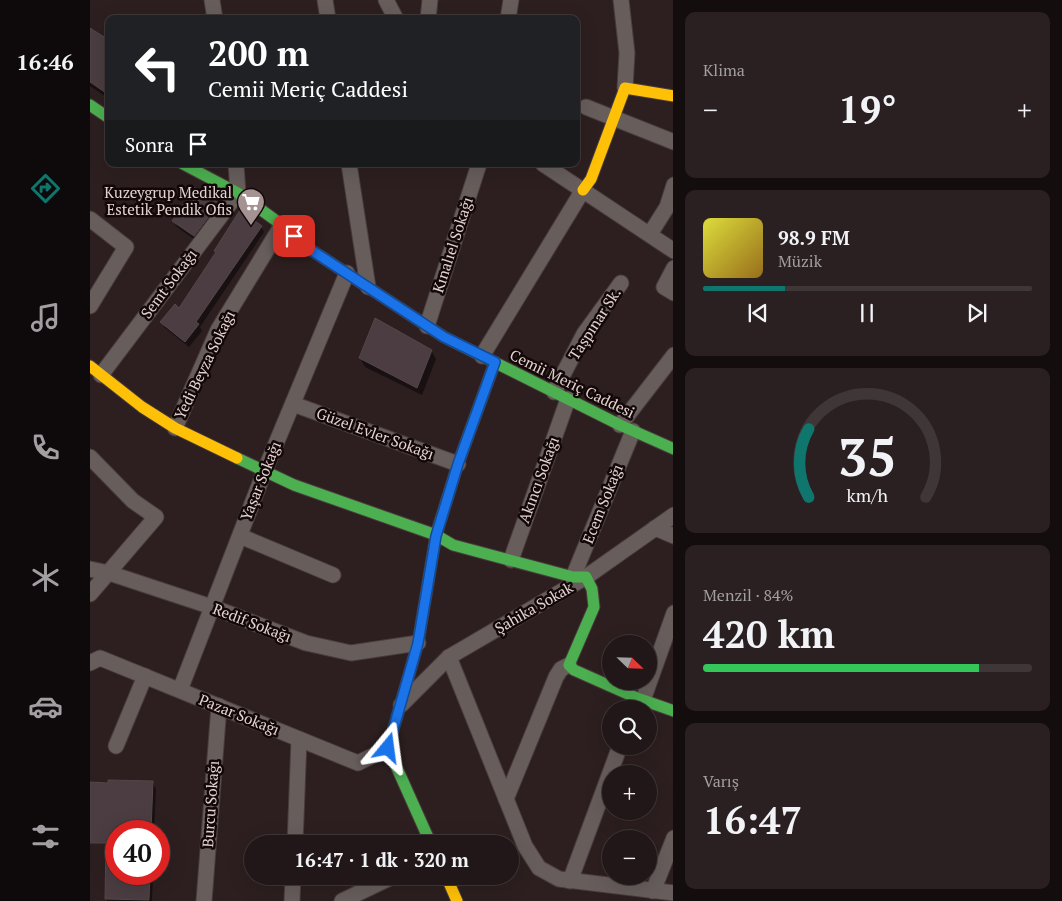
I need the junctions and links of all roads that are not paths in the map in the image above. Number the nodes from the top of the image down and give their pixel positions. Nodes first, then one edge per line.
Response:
1 (212, 0) edge
2 (325, 0) edge
3 (386, 0) edge
4 (430, 0) edge
5 (511, 0) edge
6 (621, 0) edge
7 (214, 15) edge
8 (327, 15) edge
9 (394, 15) edge
10 (428, 15) edge
11 (509, 15) edge
12 (625, 88) junction
13 (673, 96) edge
14 (90, 105) edge
15 (586, 107) dead end
16 (105, 115) edge
17 (614, 119) junction
18 (673, 142) edge
19 (189, 167) edge
20 (236, 167) edge
21 (349, 167) edge
22 (478, 167) edge
23 (547, 167) edge
24 (673, 185) edge
25 (584, 190) junction
26 (238, 193) junction
27 (90, 218) edge
28 (282, 225) junction
29 (650, 234) junction
30 (673, 251) edge
31 (673, 268) edge
32 (346, 273) junction
33 (622, 283) dead end
34 (368, 287) junction
35 (673, 293) edge
36 (90, 306) edge
37 (427, 326) junction
38 (673, 356) edge
39 (488, 359) junction
40 (96, 370) edge
41 (554, 392) junction
42 (568, 399) junction
43 (293, 404) junction
44 (174, 428) junction
45 (626, 428) junction
46 (673, 449) edge
47 (90, 457) edge
48 (458, 464) junction
49 (265, 470) junction
50 (673, 515) edge
51 (655, 528) junction
52 (240, 536) junction
53 (436, 536) junction
54 (673, 536) edge
55 (511, 560) junction
56 (90, 569) edge
57 (109, 573) junction
58 (333, 575) dead end
59 (580, 577) junction
60 (90, 594) edge
61 (212, 607) junction
62 (673, 614) edge
63 (418, 643) junction
64 (449, 657) junction
65 (90, 663) edge
66 (569, 665) junction
67 (145, 676) junction
68 (180, 690) junction
69 (634, 700) edge
70 (639, 700) edge
71 (219, 706) junction
72 (400, 706) junction
73 (657, 707) edge
74 (673, 712) edge
75 (299, 739) junction
76 (116, 746) dead end
77 (388, 748) junction
78 (617, 755) edge
79 (506, 799) junction
80 (295, 835) edge
81 (427, 835) edge
82 (673, 838) edge
83 (570, 881) junction
84 (293, 885) edge
85 (375, 885) edge
86 (450, 885) edge
87 (664, 895) edge
88 (204, 901) edge
89 (292, 901) edge
90 (342, 901) edge
91 (457, 901) edge

1 - 7 street
2 - 8 street
3 - 9 street
4 - 10 street
5 - 11 street
6 - 12 street
12 - 13 street
12 - 17 street
14 - 16 street
15 - 17 street
17 - 18 street
17 - 25 street
19 - 26 street, Cemii Meriç Caddesi
20 - 26 street
21 - 34 street
22 - 37 street, Kınalıel Sokağı
23 - 25 street
24 - 29 street
25 - 29 street
25 - 39 street
26 - 28 street, Cemii Meriç Caddesi
26 - 40 street, Semt Sokağı
27 - 36 street
28 - 32 street, Cemii Meriç Caddesi
28 - 44 street, Yedi Beyza Sokağı
29 - 30 street
31 - 35 street
32 - 34 street, Cemii Meriç Caddesi
32 - 43 street, Yaşar Sokağı
33 - 41 street, Taşpınar Sk.
34 - 37 street, Cemii Meriç Caddesi
37 - 39 street, Cemii Meriç Caddesi
38 - 45 street, Ecem Sokağı
39 - 41 street, Cemii Meriç Caddesi
39 - 48 street
40 - 44 street
41 - 42 street, Cemii Meriç Caddesi
42 - 45 street, Cemii Meriç Caddesi
42 - 55 street, Akıncı Sokağı
43 - 48 street, Güzel Evler Sokağı
43 - 49 street, Yaşar Sokağı
44 - 49 street
45 - 46 street, Cemii Meriç Caddesi
45 - 59 street, Ecem Sokağı
47 - 57 street
48 - 53 street
49 - 52 street, Yaşar Sokağı
49 - 53 street
50 - 51 street, Şahika Sokak
51 - 54 street
51 - 59 street, Şahika Sokak
52 - 58 street
52 - 61 street, Yaşar Sokağı
53 - 55 street
53 - 63 street
55 - 59 street
56 - 57 street, Redif Sokağı
57 - 60 street
57 - 61 street, Redif Sokağı
59 - 64 street, Şahika Sokak
59 - 66 street
61 - 63 street, Redif Sokağı
61 - 68 street, Yaşar Sokağı
62 - 70 street
63 - 72 street
64 - 72 street, Şahika Sokak
64 - 79 street
65 - 67 street, Pazar Sokağı
66 - 69 street
66 - 79 street
67 - 68 street, Pazar Sokağı
67 - 76 street
68 - 71 street, Pazar Sokağı
71 - 75 street, Pazar Sokağı
71 - 88 street, Burcu Sokağı
72 - 77 street
73 - 74 street
75 - 77 street, Pazar Sokağı
75 - 80 street
77 - 81 street
78 - 83 street
79 - 83 street
82 - 87 street
83 - 87 street
84 - 89 street
85 - 90 street
86 - 91 street

